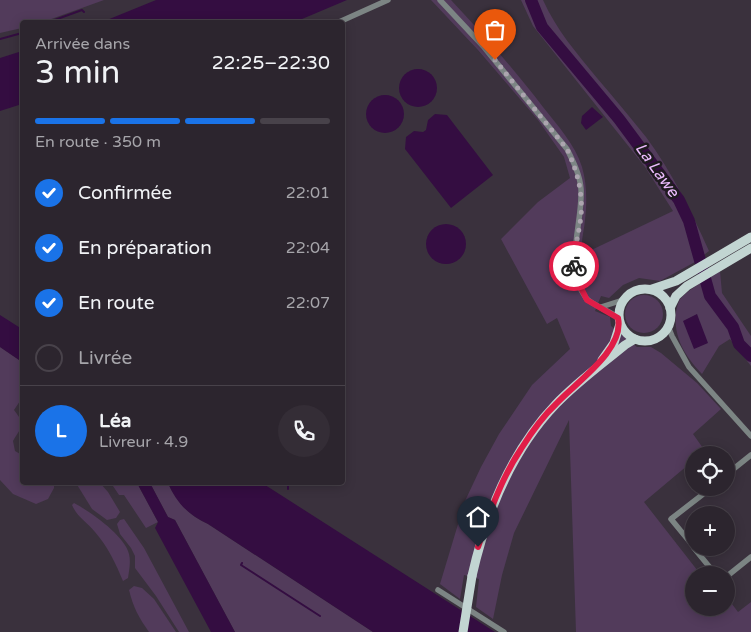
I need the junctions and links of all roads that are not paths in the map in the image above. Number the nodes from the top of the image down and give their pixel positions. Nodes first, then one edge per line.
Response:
1 (388, 0) edge
2 (440, 0) edge
3 (343, 20) edge
4 (751, 237) edge
5 (751, 248) edge
6 (712, 266) junction
7 (697, 275) junction
8 (652, 289) junction
9 (622, 300) junction
10 (601, 307) junction
11 (670, 308) junction
12 (619, 321) junction
13 (668, 326) junction
14 (635, 339) junction
15 (594, 370) junction
16 (751, 436) edge
17 (751, 455) edge
18 (735, 468) edge
19 (701, 496) edge
20 (688, 506) edge
21 (685, 508) edge
22 (685, 536) edge
23 (701, 556) edge
24 (751, 557) edge
25 (709, 566) edge
26 (735, 570) edge
27 (438, 590) dead end
28 (462, 632) edge
29 (504, 632) edge

1 - 3 street
2 - 10 street
4 - 6 main road
5 - 6 main road
6 - 7 main road
7 - 8 main road
7 - 11 main road
8 - 9 main road
8 - 11 main road
9 - 10 street
9 - 12 main road
10 - 12 street
11 - 13 main road
12 - 14 main road
12 - 15 main road
13 - 14 main road
13 - 16 street
14 - 15 main road
15 - 28 main road, bridge
17 - 18 street
19 - 20 street
21 - 22 street
23 - 25 street
24 - 26 street
27 - 29 street

